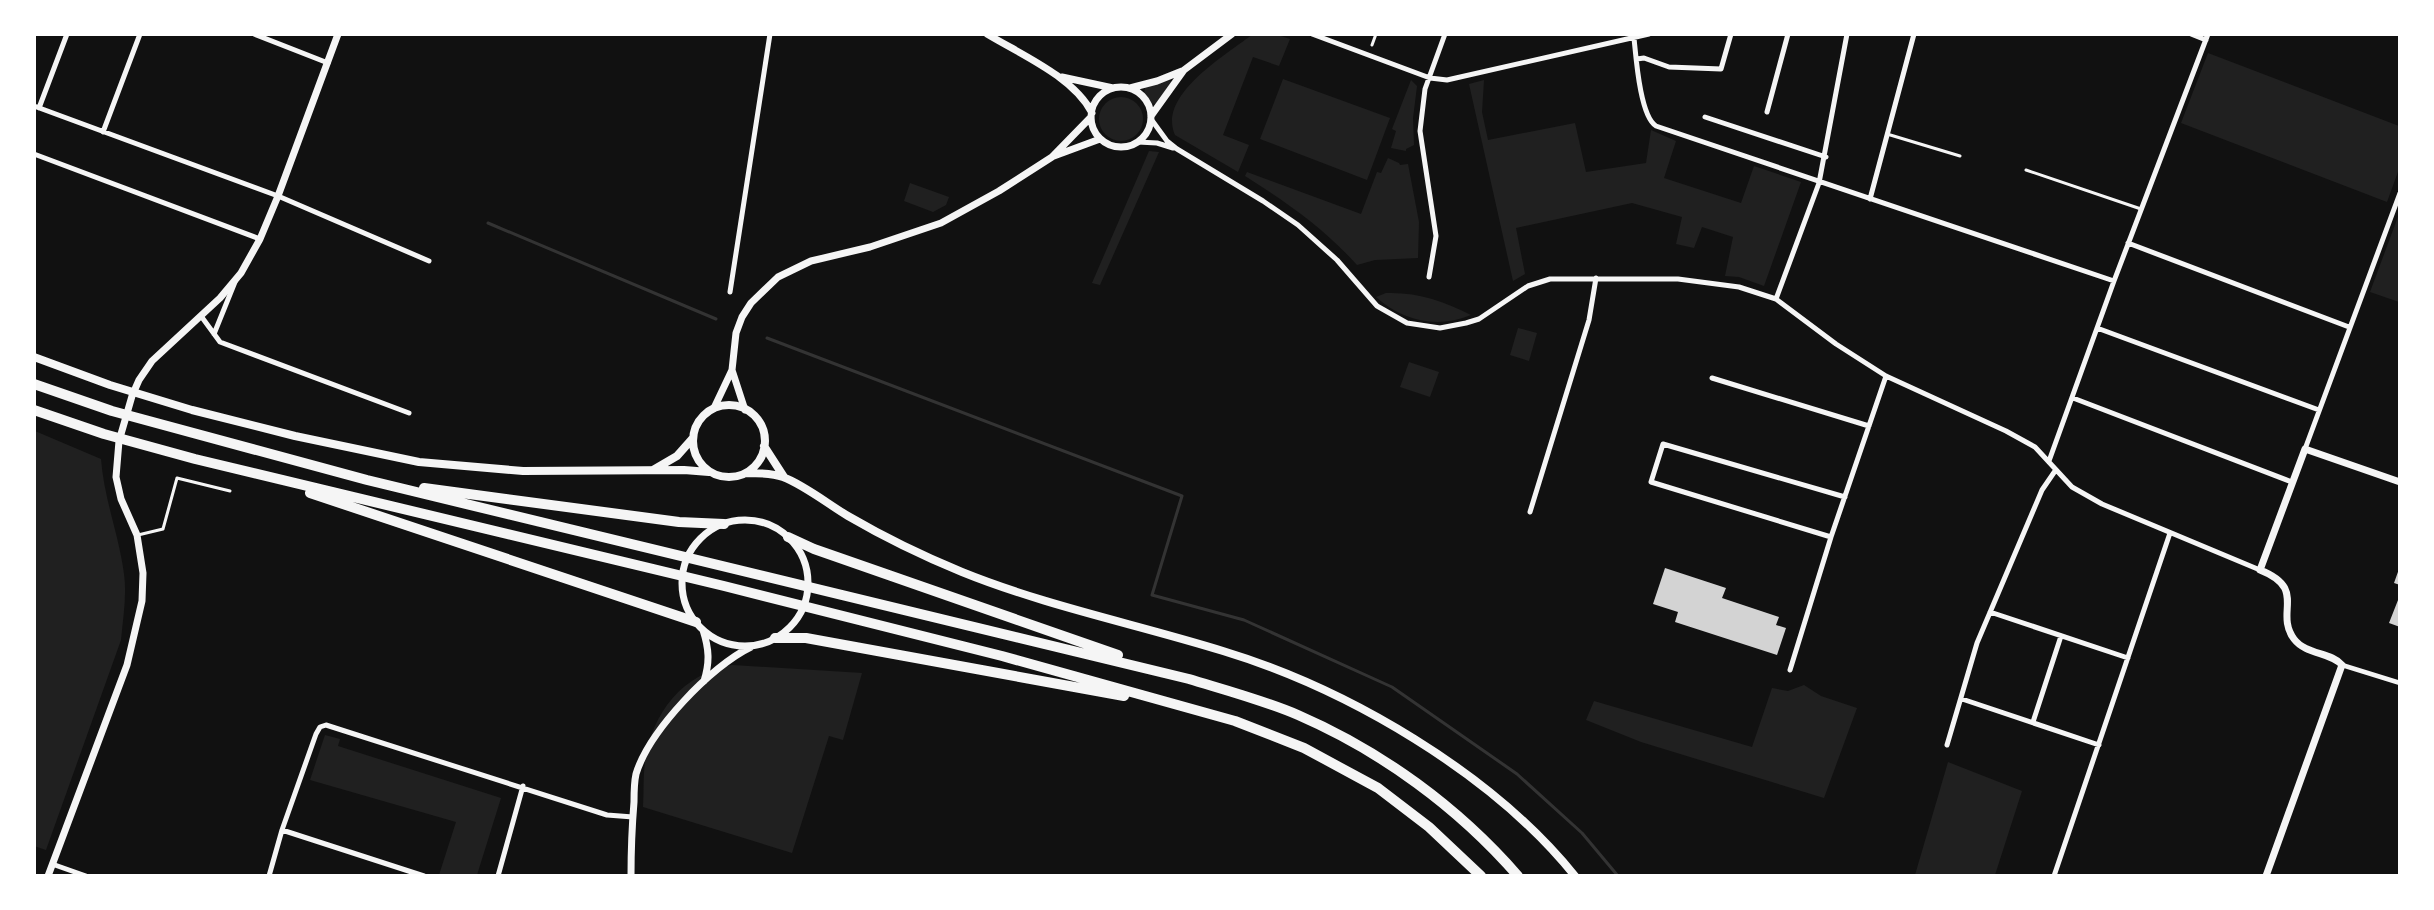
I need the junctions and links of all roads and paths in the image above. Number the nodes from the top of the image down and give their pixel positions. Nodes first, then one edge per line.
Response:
1 (67, 34) edge
2 (140, 34) edge
3 (254, 34) edge
4 (338, 34) edge
5 (770, 34) edge
6 (987, 34) edge
7 (1232, 34) edge
8 (1312, 34) edge
9 (1376, 34) edge
10 (1445, 34) edge
11 (1649, 34) edge
12 (1731, 34) edge
13 (1788, 34) edge
14 (1847, 34) edge
15 (1914, 34) edge
16 (2191, 34) edge
17 (2207, 37) edge
18 (1634, 38) junction
19 (1372, 45) dead end
20 (1637, 59) junction
21 (328, 63) junction
22 (1184, 70) junction
23 (1057, 76) junction
24 (1430, 78) junction
25 (1114, 88) junction
26 (1128, 88) junction
27 (37, 107) edge
28 (1767, 111) dead end
29 (1092, 115) junction
30 (1705, 117) dead end
31 (1151, 118) junction
32 (103, 132) junction
33 (1887, 134) junction
34 (1100, 138) junction
35 (1138, 142) junction
36 (1177, 149) junction
37 (34, 154) edge
38 (1052, 156) junction
39 (1960, 156) dead end
40 (1826, 157) junction
41 (2026, 170) dead end
42 (1819, 183) junction
43 (2400, 193) edge
44 (278, 196) junction
45 (1870, 199) junction
46 (2142, 209) junction
47 (260, 239) junction
48 (2128, 243) junction
49 (429, 261) dead end
50 (1429, 277) dead end
51 (1596, 278) junction
52 (236, 279) junction
53 (2114, 280) junction
54 (730, 292) dead end
55 (1776, 299) junction
56 (201, 316) junction
57 (2349, 327) junction
58 (2097, 328) junction
59 (214, 334) junction
60 (34, 357) edge
61 (732, 370) junction
62 (1886, 376) junction
63 (1712, 378) dead end
64 (34, 384) edge
65 (2073, 398) junction
66 (714, 408) junction
67 (34, 410) edge
68 (745, 410) junction
69 (2319, 410) junction
70 (409, 413) dead end
71 (1869, 426) junction
72 (693, 438) junction
73 (764, 446) junction
74 (2305, 449) junction
75 (2049, 461) junction
76 (653, 470) junction
77 (244, 471) junction
78 (2055, 471) junction
79 (709, 472) junction
80 (746, 473) junction
81 (784, 477) junction
82 (367, 480) junction
83 (2292, 482) junction
84 (2400, 482) edge
85 (230, 491) dead end
86 (1845, 497) junction
87 (1530, 512) dead end
88 (724, 524) junction
89 (2170, 533) junction
90 (137, 535) junction
91 (789, 537) junction
92 (1831, 537) junction
93 (2260, 570) junction
94 (1990, 612) junction
95 (699, 626) junction
96 (2061, 636) junction
97 (775, 638) junction
98 (757, 645) junction
99 (2127, 658) junction
100 (2342, 665) junction
101 (1790, 670) dead end
102 (1189, 679) junction
103 (703, 683) junction
104 (2400, 683) edge
105 (1962, 699) junction
106 (1183, 707) junction
107 (2033, 722) junction
108 (1947, 745) dead end
109 (2099, 745) junction
110 (523, 786) junction
111 (633, 817) junction
112 (282, 830) junction
113 (52, 864) junction
114 (48, 876) edge
115 (86, 876) edge
116 (269, 876) edge
117 (424, 876) edge
118 (498, 876) edge
119 (631, 876) edge
120 (1481, 876) edge
121 (1518, 876) edge
122 (1575, 876) edge
123 (2054, 876) edge
124 (2266, 876) edge

1 - 27 street
2 - 32 street
3 - 21 street
4 - 21 street
5 - 54 street
6 - 23 street
7 - 22 street
8 - 24 street
9 - 19 lane
10 - 24 street
11 - 18 street
12 - 20 street
13 - 28 street
14 - 40 street
15 - 33 street
16 - 17 street
17 - 46 street
18 - 20 street
18 - 24 street
20 - 42 street
21 - 44 street
22 - 26 street
22 - 31 street
23 - 25 street
23 - 29 street
24 - 50 street
25 - 26 street
25 - 29 street
26 - 31 street
27 - 32 street
29 - 34 street
29 - 38 street
30 - 40 street
31 - 35 street
31 - 36 street
32 - 44 street
33 - 39 lane
33 - 45 street
34 - 35 street
34 - 38 street
35 - 36 street
36 - 51 street
37 - 47 street
38 - 61 street
40 - 42 street
41 - 46 lane
42 - 45 street
42 - 55 street
43 - 57 street
44 - 47 street
44 - 49 street
45 - 53 street
46 - 48 street
47 - 52 street
48 - 53 street
48 - 57 street
51 - 55 street
51 - 87 street
52 - 56 street
52 - 59 street
53 - 58 street
55 - 62 street
56 - 59 street
56 - 90 street
57 - 69 street
58 - 65 street
58 - 69 street
59 - 70 street
60 - 76 main road
61 - 66 street
61 - 68 street
62 - 71 street
62 - 75 street
63 - 71 street
64 - 82 highway
65 - 75 street
65 - 83 street
66 - 68 main road
66 - 72 main road
67 - 77 highway
68 - 73 main road
69 - 74 street
71 - 86 street
72 - 76 main road
72 - 79 main road
73 - 80 main road
73 - 81 main road
74 - 83 street
74 - 84 street
75 - 78 street
76 - 79 main road
77 - 95 highway
77 - 106 highway
78 - 89 street
78 - 94 street
79 - 80 main road
80 - 81 main road
81 - 122 main road
82 - 88 highway
82 - 102 highway
83 - 93 street
85 - 90 lane
86 - 92 street
86 - 92 street
88 - 91 street
88 - 95 street
89 - 93 street
89 - 99 street
90 - 113 street
91 - 97 street
91 - 102 highway
92 - 101 street
93 - 100 street
94 - 96 street
94 - 105 street
95 - 98 street
95 - 103 street
96 - 99 street
96 - 107 street
97 - 98 street
97 - 106 highway
98 - 103 street
99 - 109 street
100 - 104 street
100 - 124 street
102 - 121 highway
103 - 111 street
105 - 107 street
105 - 108 street
106 - 120 highway
107 - 109 street
109 - 123 street
110 - 111 street
110 - 112 street
110 - 118 street
111 - 119 street
112 - 116 street
112 - 117 street
113 - 114 street
113 - 115 street

